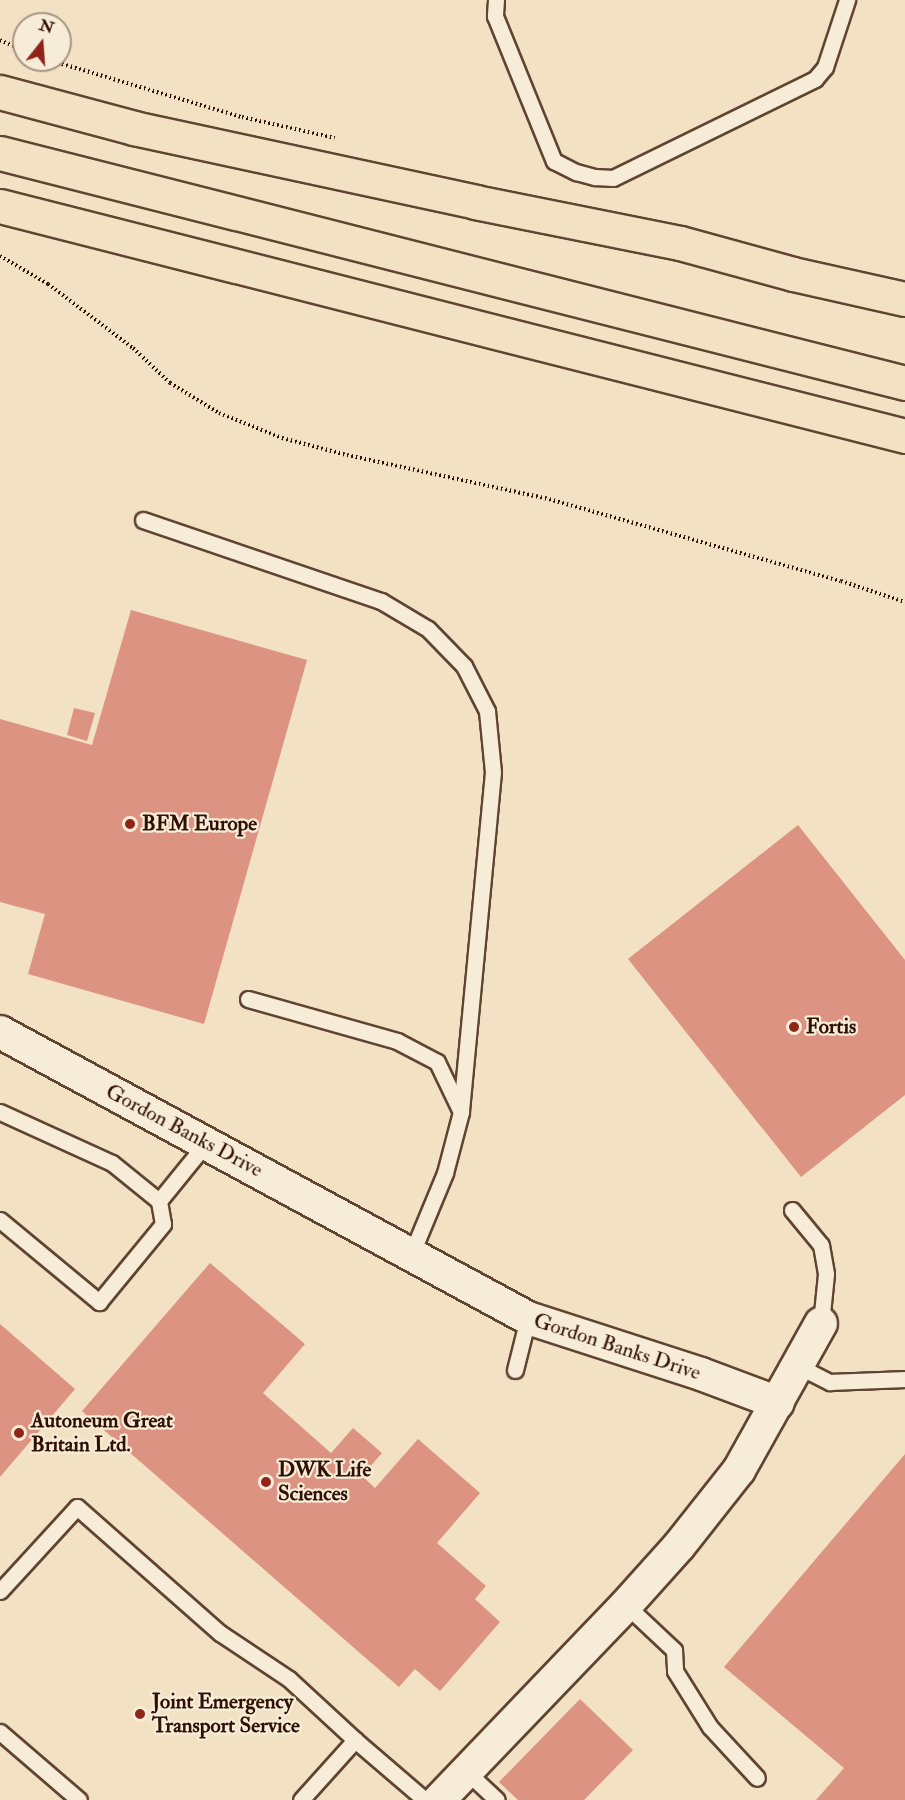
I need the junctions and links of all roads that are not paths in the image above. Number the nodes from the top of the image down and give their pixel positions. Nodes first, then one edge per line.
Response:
1 (496, 0) edge
2 (847, 0) edge
3 (0, 92) edge
4 (0, 153) edge
5 (0, 206) edge
6 (905, 299) edge
7 (905, 383) edge
8 (905, 436) edge
9 (143, 520) dead end
10 (248, 999) dead end
11 (0, 1032) edge
12 (0, 1112) edge
13 (460, 1112) junction
14 (207, 1142) junction
15 (159, 1201) junction
16 (792, 1210) dead end
17 (0, 1220) edge
18 (411, 1255) junction
19 (528, 1318) junction
20 (821, 1323) joint
21 (798, 1366) junction
22 (515, 1370) dead end
23 (905, 1379) edge
24 (778, 1403) junction
25 (0, 1591) edge
26 (626, 1605) junction
27 (0, 1732) edge
28 (355, 1740) junction
29 (466, 1772) junction
30 (757, 1778) dead end
31 (79, 1800) edge
32 (301, 1800) edge
33 (425, 1800) edge
34 (439, 1800) edge
35 (497, 1800) edge

1 - 2 lane
3 - 6 highway
4 - 7 highway
5 - 8 highway
9 - 13 lane
10 - 13 lane
11 - 14 street, Gordon Banks Drive
12 - 15 lane
13 - 18 lane
14 - 15 lane
14 - 18 street, Gordon Banks Drive
15 - 17 lane
16 - 20 lane
18 - 19 street, Gordon Banks Drive
19 - 22 lane
19 - 24 street, Gordon Banks Drive
20 - 21 street
21 - 23 lane
21 - 24 street
24 - 26 street
25 - 28 lane
26 - 29 street
26 - 30 lane
27 - 31 lane
28 - 32 lane
28 - 33 lane
29 - 34 street
29 - 35 lane

